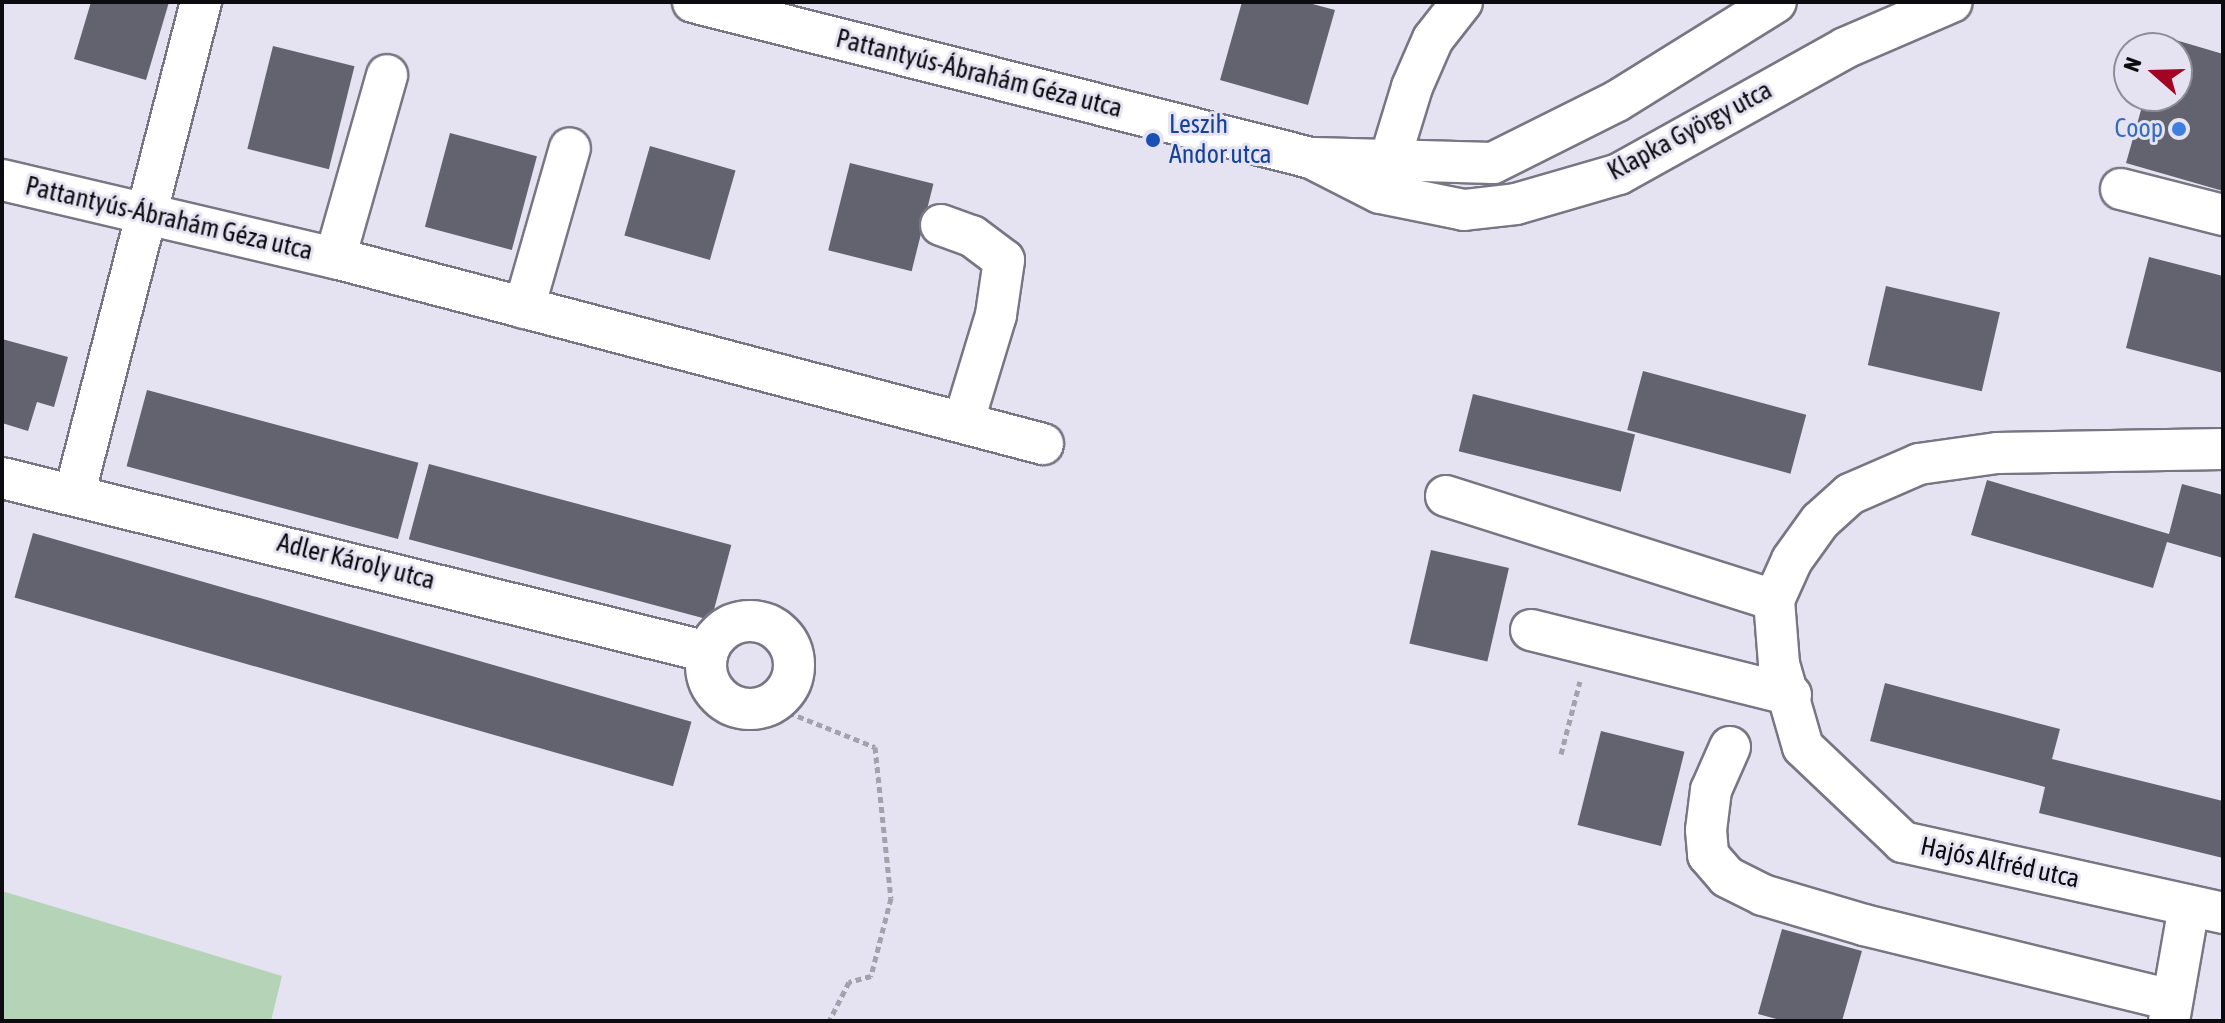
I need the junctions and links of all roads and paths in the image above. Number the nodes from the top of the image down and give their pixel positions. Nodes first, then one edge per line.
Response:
1 (201, 2) edge
2 (693, 2) edge
3 (1462, 2) edge
4 (1776, 2) edge
5 (1952, 2) edge
6 (387, 75) dead end
7 (570, 148) dead end
8 (1311, 158) joint
9 (1385, 175) junction
10 (2, 180) edge
11 (2121, 189) dead end
12 (2223, 215) edge
13 (147, 217) junction
14 (941, 225) dead end
15 (335, 258) junction
16 (524, 308) junction
17 (964, 420) junction
18 (1043, 444) dead end
19 (2223, 449) edge
20 (2, 478) edge
21 (75, 492) junction
22 (1446, 496) dead end
23 (1774, 600) junction
24 (1531, 630) dead end
25 (708, 652) junction
26 (1581, 676) dead end
27 (1791, 695) junction
28 (770, 705) junction
29 (1730, 747) dead end
30 (1561, 754) dead end
31 (2206, 910) edge
32 (2170, 1011) edge
33 (829, 1021) edge

1 - 13 street
2 - 8 street, Pattantyús-Ábrahám Géza utca
3 - 9 street
4 - 9 street, Klapka György utca
5 - 9 street, Klapka György utca
6 - 15 street, Pattantyús-Ábrahám Géza utca
7 - 16 street
8 - 9 street, Klapka György utca
10 - 13 street, Pattantyús-Ábrahám Géza utca
11 - 12 street
13 - 15 street, Pattantyús-Ábrahám Géza utca
13 - 21 street
14 - 17 street
15 - 16 street, Pattantyús-Ábrahám Géza utca
16 - 17 street, Pattantyús-Ábrahám Géza utca
17 - 18 street, Pattantyús-Ábrahám Géza utca
19 - 23 street, Hajós Alfréd utca
20 - 21 street, Adler Károly utca
21 - 25 street, Adler Károly utca
22 - 23 street
23 - 27 street, Hajós Alfréd utca
24 - 27 street
25 - 28 street
25 - 28 street
26 - 30 path
27 - 31 street, Hajós Alfréd utca
28 - 33 path
29 - 32 street
31 - 32 street

